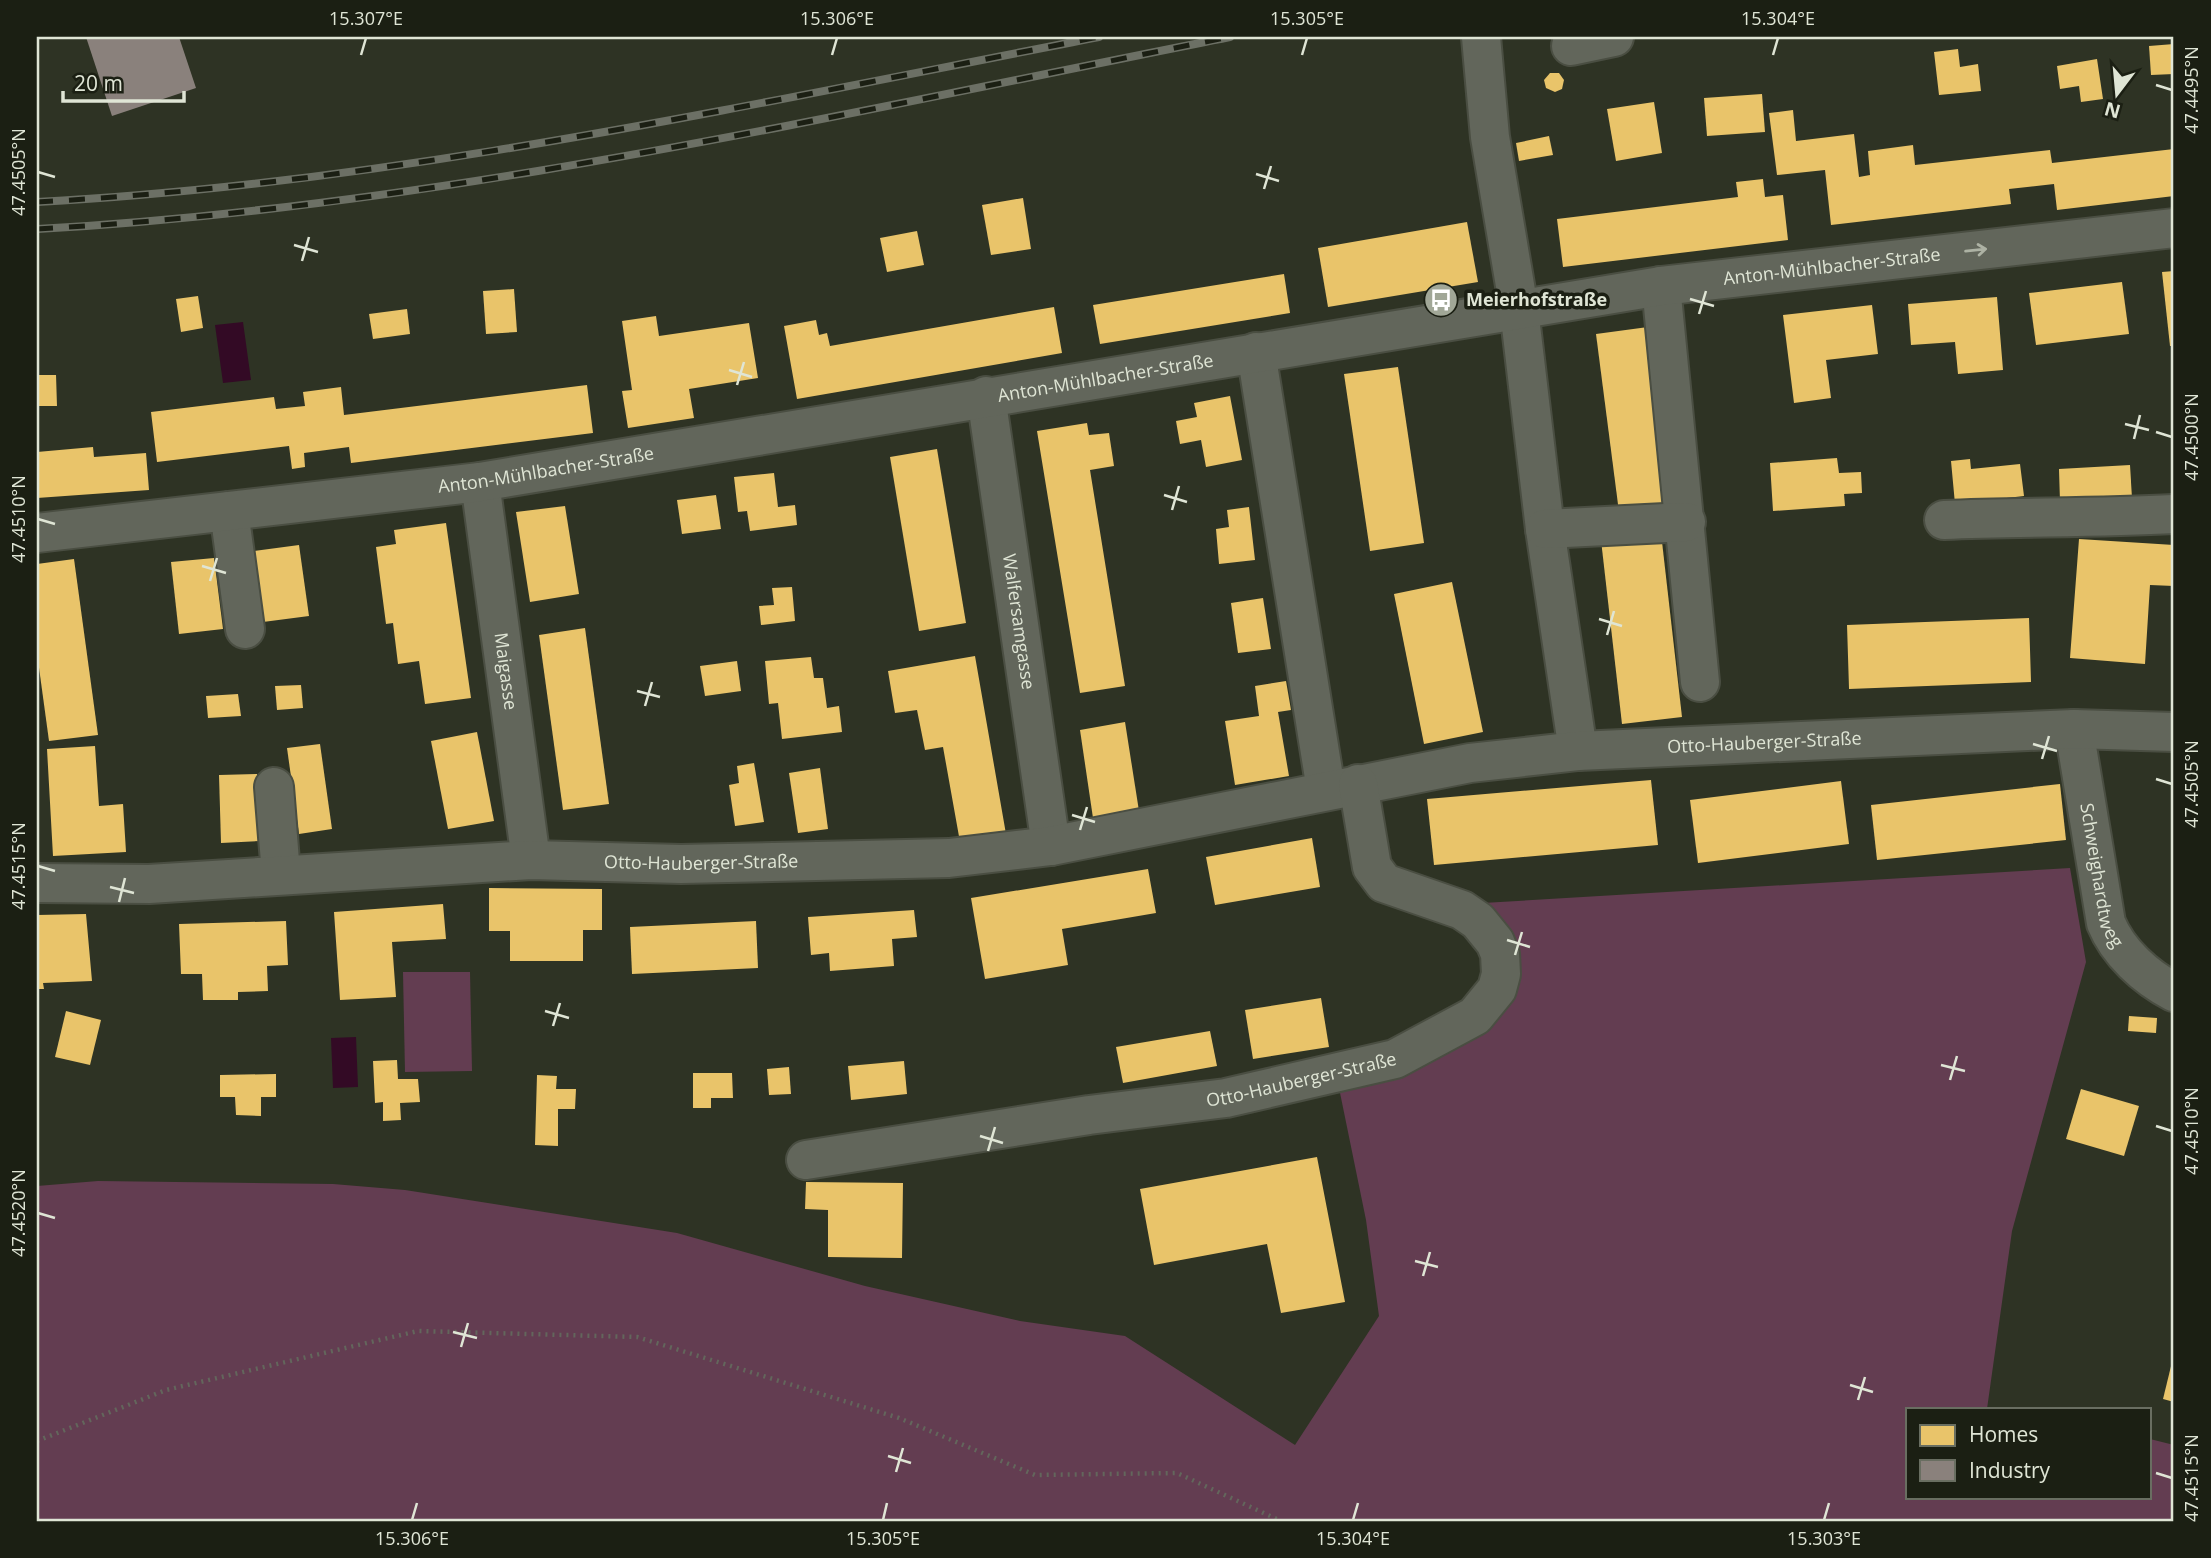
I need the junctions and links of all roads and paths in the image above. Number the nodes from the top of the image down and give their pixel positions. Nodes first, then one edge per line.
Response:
1 (1481, 37) edge
2 (1614, 37) edge
3 (1571, 46) dead end
4 (2174, 228) edge
5 (1661, 286) junction
6 (1519, 309) junction
7 (1256, 352) junction
8 (986, 396) junction
9 (480, 482) junction
10 (229, 511) junction
11 (2174, 514) edge
12 (1944, 520) dead end
13 (1686, 522) junction
14 (1545, 529) junction
15 (37, 533) edge
16 (245, 629) dead end
17 (1700, 682) dead end
18 (2074, 729) junction
19 (2174, 732) edge
20 (1578, 751) junction
21 (274, 787) dead end
22 (1342, 787) junction
23 (1051, 846) junction
24 (531, 860) junction
25 (281, 874) junction
26 (37, 883) edge
27 (2174, 992) edge
28 (806, 1160) dead end
29 (37, 1441) edge
30 (1281, 1521) edge

1 - 6 street
2 - 3 street
5 -> 4 street, Anton-Mühlbacher-Straße
5 - 6 street, Anton-Mühlbacher-Straße
5 - 13 street
6 - 7 street, Anton-Mühlbacher-Straße
6 - 14 street
7 - 8 street, Anton-Mühlbacher-Straße
7 - 22 street
8 - 9 street, Anton-Mühlbacher-Straße
8 - 23 street, Walfersamgasse
9 - 10 street, Anton-Mühlbacher-Straße
9 - 24 street, Maigasse
10 - 15 street, Anton-Mühlbacher-Straße
10 - 16 street
11 - 12 street
13 - 14 street
13 - 17 street
14 - 20 street
18 - 19 street, Otto-Hauberger-Straße
18 - 20 street, Otto-Hauberger-Straße
18 - 27 street, Schweighardtweg
20 - 22 street, Otto-Hauberger-Straße
21 - 25 street
22 - 23 street, Otto-Hauberger-Straße
22 - 28 street, Otto-Hauberger-Straße
23 - 24 street, Otto-Hauberger-Straße
24 - 25 street, Otto-Hauberger-Straße
25 - 26 street, Otto-Hauberger-Straße
29 - 30 path

